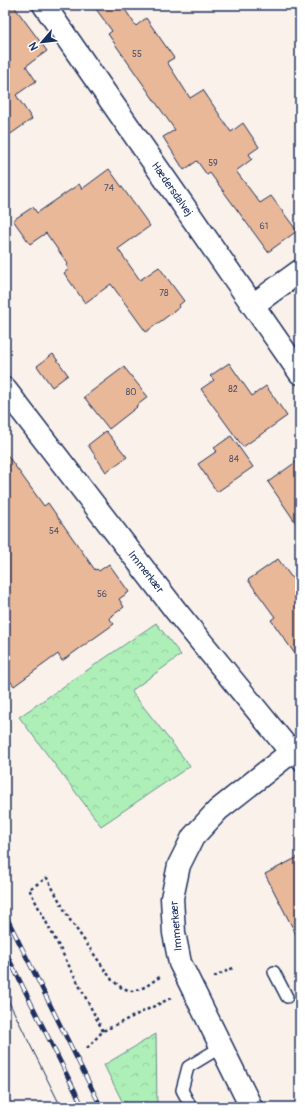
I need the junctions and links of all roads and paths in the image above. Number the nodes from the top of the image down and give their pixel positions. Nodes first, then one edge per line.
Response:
1 (44, 5) edge
2 (300, 271) edge
3 (253, 305) junction
4 (300, 373) edge
5 (5, 389) edge
6 (297, 754) edge
7 (180, 963) junction
8 (274, 972) dead end
9 (287, 997) dead end
10 (148, 1009) dead end
11 (102, 1031) junction
12 (221, 1047) junction
13 (87, 1048) dead end
14 (191, 1107) edge
15 (251, 1107) edge

1 - 3 street, Hædersdalvej
2 - 3 street
3 - 4 street, Hædersdalvej
5 - 6 street, Immerkær
6 - 7 street, Immerkær
7 - 11 path
7 - 12 street, Immerkær
8 - 9 lane
10 - 11 path
11 - 13 path
12 - 14 lane
12 - 15 street, Immerkær

